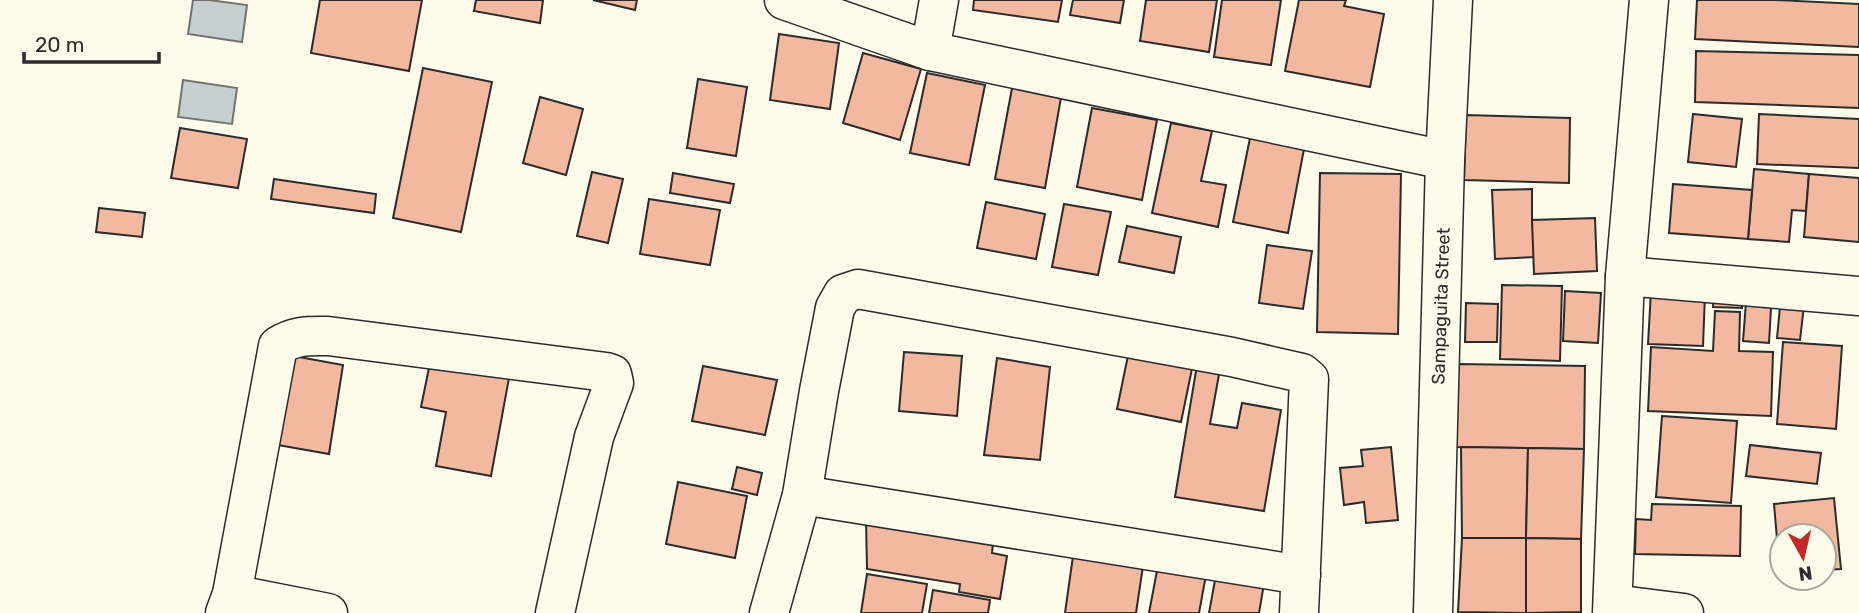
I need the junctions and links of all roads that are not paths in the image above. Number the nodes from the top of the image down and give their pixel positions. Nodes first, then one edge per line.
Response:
1 (784, 0) edge
2 (939, 0) edge
3 (1453, 0) edge
4 (1650, 0) edge
5 (930, 51) junction
6 (1445, 160) junction
7 (1625, 276) junction
8 (1859, 296) edge
9 (802, 495) junction
10 (1301, 575) junction
11 (229, 604) edge
12 (1613, 609) edge
13 (328, 613) edge
14 (555, 613) edge
15 (769, 613) edge
16 (1299, 613) edge
17 (1433, 613) edge
18 (1684, 613) edge

1 - 5 street
2 - 5 street
3 - 6 street, Sampaguita Street
4 - 7 street
5 - 6 street
6 - 17 street, Sampaguita Street
7 - 8 street
7 - 12 street
9 - 10 street
9 - 10 street
9 - 15 street
10 - 16 street
11 - 13 street
11 - 14 street
12 - 18 street

